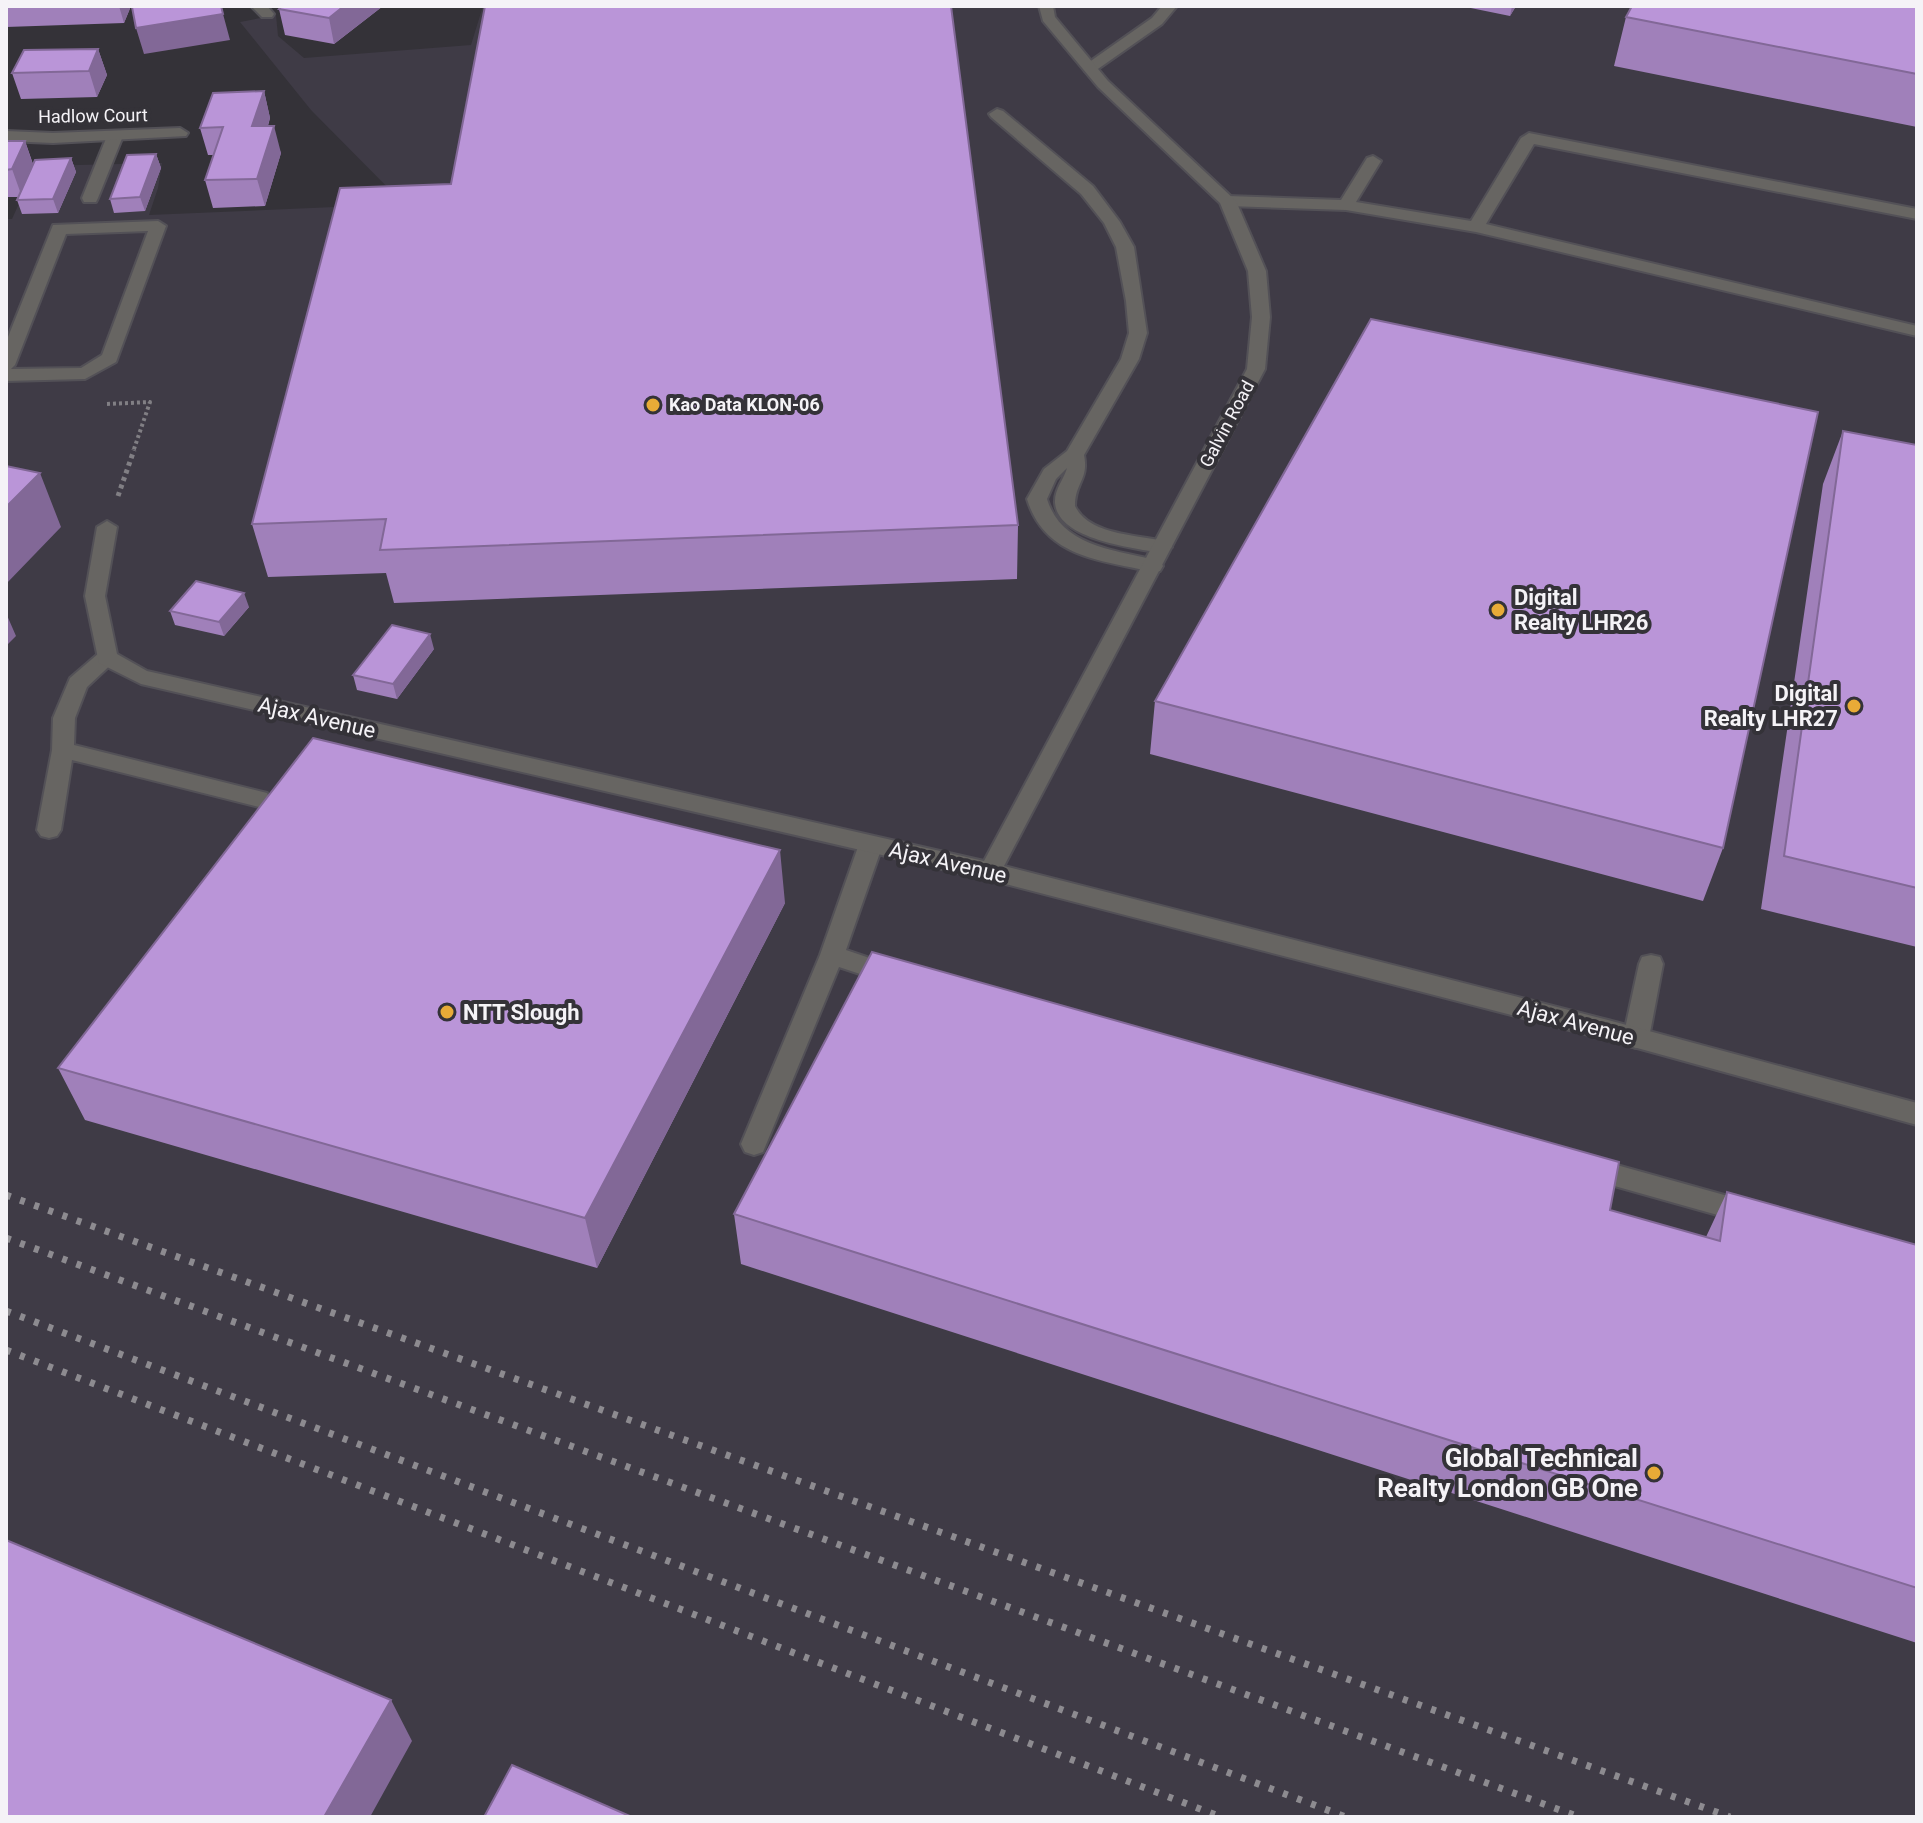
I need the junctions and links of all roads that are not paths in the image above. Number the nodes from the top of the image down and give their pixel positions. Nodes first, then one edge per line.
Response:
1 (1046, 6) edge
2 (1170, 6) edge
3 (1090, 68) junction
4 (997, 114) dead end
5 (180, 133) dead end
6 (6, 136) edge
7 (115, 136) junction
8 (1373, 161) dead end
9 (90, 198) dead end
10 (1228, 201) junction
11 (1346, 205) junction
12 (1917, 214) edge
13 (1476, 227) junction
14 (1917, 331) edge
15 (6, 365) edge
16 (6, 375) edge
17 (107, 527) road end
18 (1158, 556) junction
19 (107, 658) junction
20 (63, 750) junction
21 (259, 799) dead end
22 (49, 830) dead end
23 (871, 844) junction
24 (990, 871) junction
25 (832, 955) junction
26 (1651, 964) dead end
27 (919, 983) edge
28 (1636, 1038) junction
29 (1917, 1114) edge
30 (754, 1144) dead end
31 (1563, 1162) edge
32 (1779, 1221) edge

1 - 3 street, Galvin Road
2 - 3 street
3 - 10 street, Galvin Road
4 - 18 street
5 - 7 street, Hadlow Court
6 - 7 street, Hadlow Court
7 - 9 street
8 - 11 street
10 - 11 street
10 - 18 street, Galvin Road
11 - 13 street
12 - 13 street
13 - 14 street
15 - 16 street
17 - 19 street
18 - 24 street, Galvin Road
19 - 20 street
19 - 23 street, Ajax Avenue
20 - 21 street
20 - 22 street
23 - 24 street, Ajax Avenue
23 - 25 street
24 - 28 street, Ajax Avenue
25 - 27 street
25 - 30 street
26 - 28 street
28 - 29 street, Ajax Avenue
31 - 32 street

